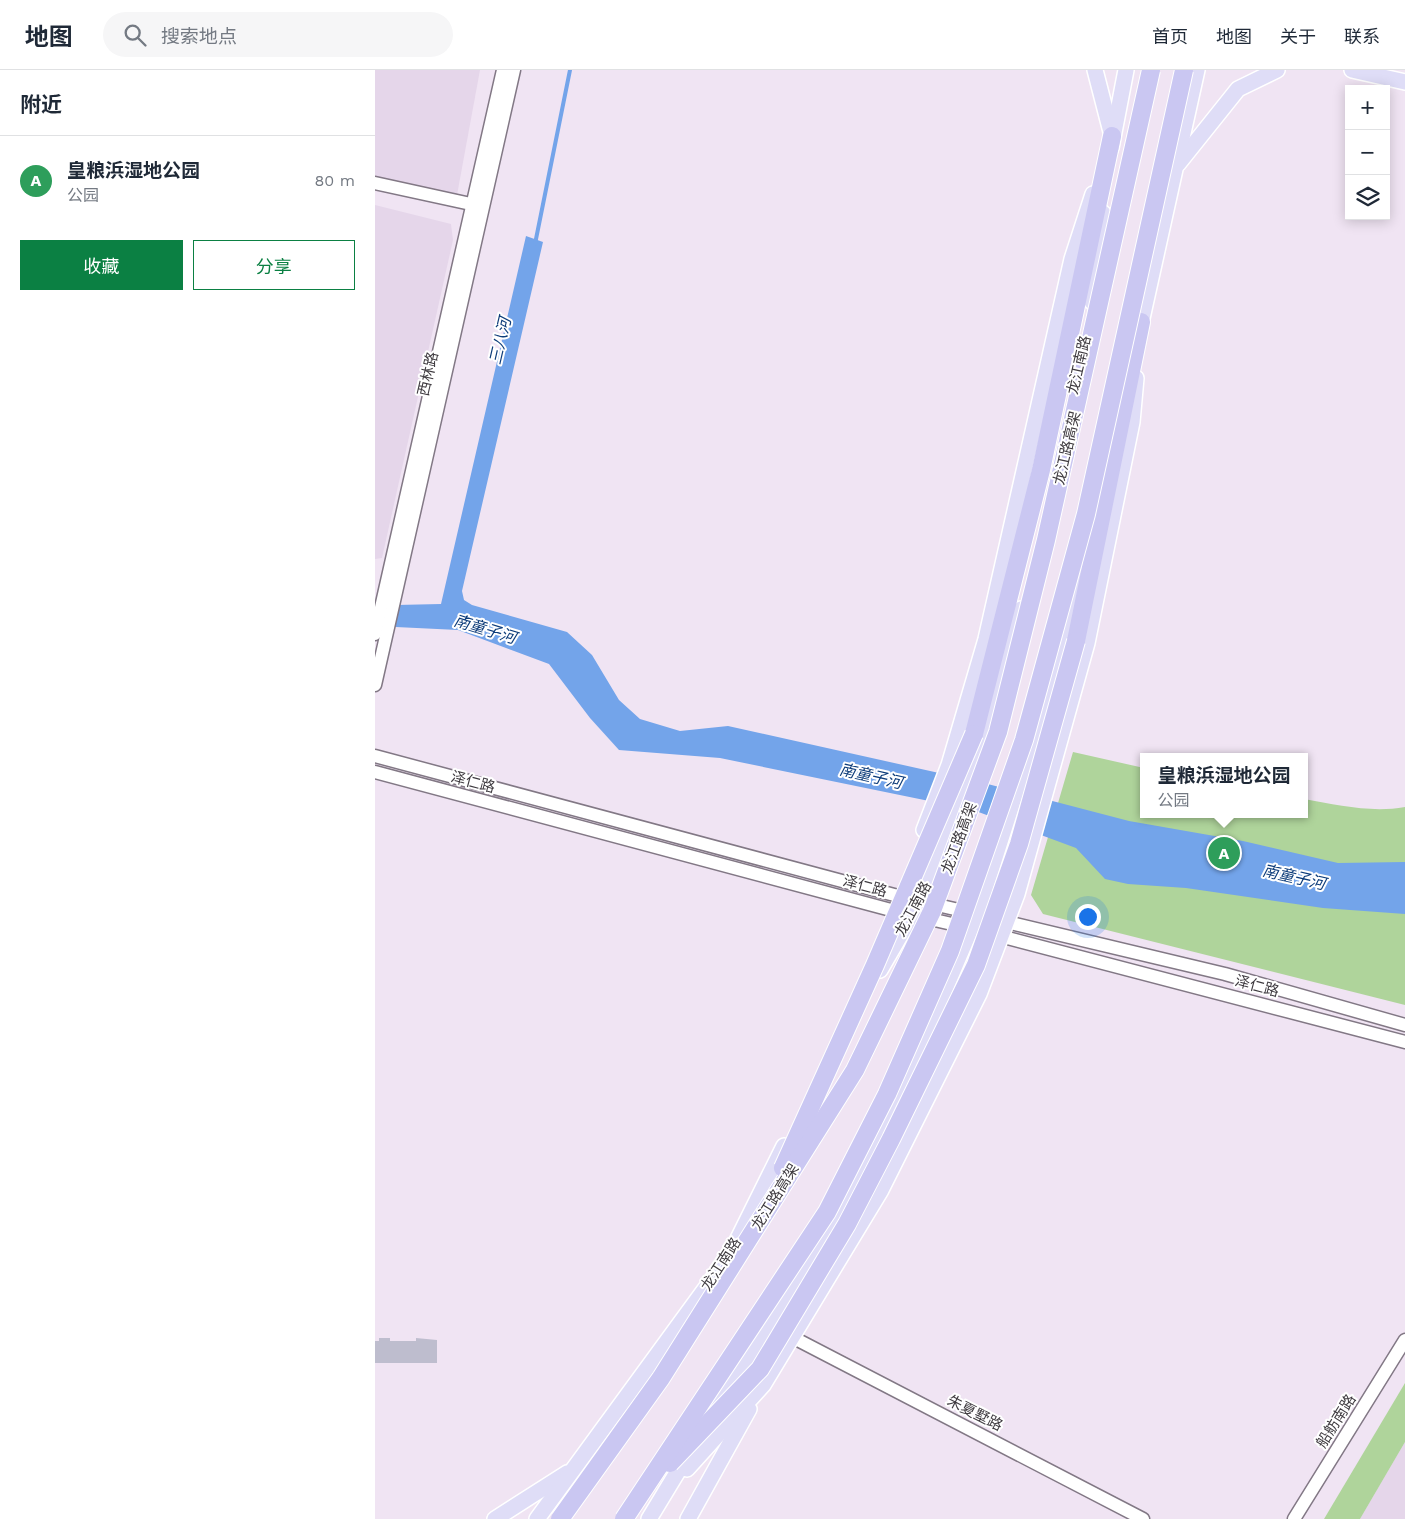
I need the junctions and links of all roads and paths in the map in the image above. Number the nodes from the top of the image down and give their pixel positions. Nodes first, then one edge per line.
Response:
1 (503, 70) edge
2 (514, 70) edge
3 (1095, 70) edge
4 (1126, 70) edge
5 (1151, 70) edge
6 (1184, 70) edge
7 (1197, 70) edge
8 (1277, 70) edge
9 (1352, 70) edge
10 (1405, 82) edge
11 (1112, 136) junction
12 (1176, 167) junction
13 (375, 183) edge
14 (477, 206) junction
15 (1141, 322) junction
16 (392, 590) junction
17 (375, 634) edge
18 (375, 685) edge
19 (375, 756) edge
20 (375, 772) edge
21 (898, 896) junction
22 (919, 901) junction
23 (891, 910) junction
24 (977, 914) junction
25 (911, 915) junction
26 (1007, 922) junction
27 (971, 929) junction
28 (1001, 936) junction
29 (1405, 1024) edge
30 (1405, 1042) edge
31 (823, 1067) junction
32 (753, 1233) junction
33 (813, 1251) junction
34 (792, 1337) junction
35 (1405, 1340) edge
36 (763, 1385) junction
37 (576, 1466) junction
38 (640, 1493) junction
39 (663, 1496) junction
40 (495, 1519) edge
41 (537, 1519) edge
42 (560, 1519) edge
43 (624, 1519) edge
44 (649, 1519) edge
45 (688, 1519) edge
46 (1143, 1519) edge
47 (1294, 1519) edge

1 - 14 street, 西林路
2 - 14 street, 西林路
3 - 11 main road
4 - 11 main road, 龙江南路
5 - 32 highway, 龙江路高架, bridge
6 - 38 highway, 龙江路高架, bridge
7 - 12 main road
8 - 12 main road
9 - 10 main road
11 - 21 main road
11 - 22 main road, 龙江南路
11 - 32 highway, bridge
12 - 15 main road
13 - 14 street
14 - 16 street, 西林路
15 - 24 main road
15 - 26 main road
15 - 38 highway, bridge
16 - 17 street, 西林路
16 - 18 street, 西林路
19 - 21 street, 泽仁路
20 - 23 street, 泽仁路
21 - 22 street, 泽仁路
21 - 23 main road
22 - 24 street, 泽仁路
22 - 25 main road, 龙江南路
23 - 25 street, 泽仁路
23 - 31 main road
24 - 26 street, 泽仁路
24 - 27 main road
25 - 27 street, 泽仁路
25 - 31 main road, 龙江南路
26 - 28 main road
26 - 29 street, 泽仁路
27 - 28 street, 泽仁路
27 - 33 main road
28 - 30 street, 泽仁路
28 - 34 main road
31 - 37 main road, 龙江南路
32 - 42 highway, 龙江路高架, bridge
33 - 36 main road
33 - 39 main road
34 - 36 main road
34 - 46 street, 朱夏墅路
35 - 47 street, 船舫南路
36 - 39 main road
36 - 45 main road
37 - 40 main road
37 - 41 main road, 龙江南路
38 - 43 highway, 龙江路高架, bridge
39 - 44 main road

